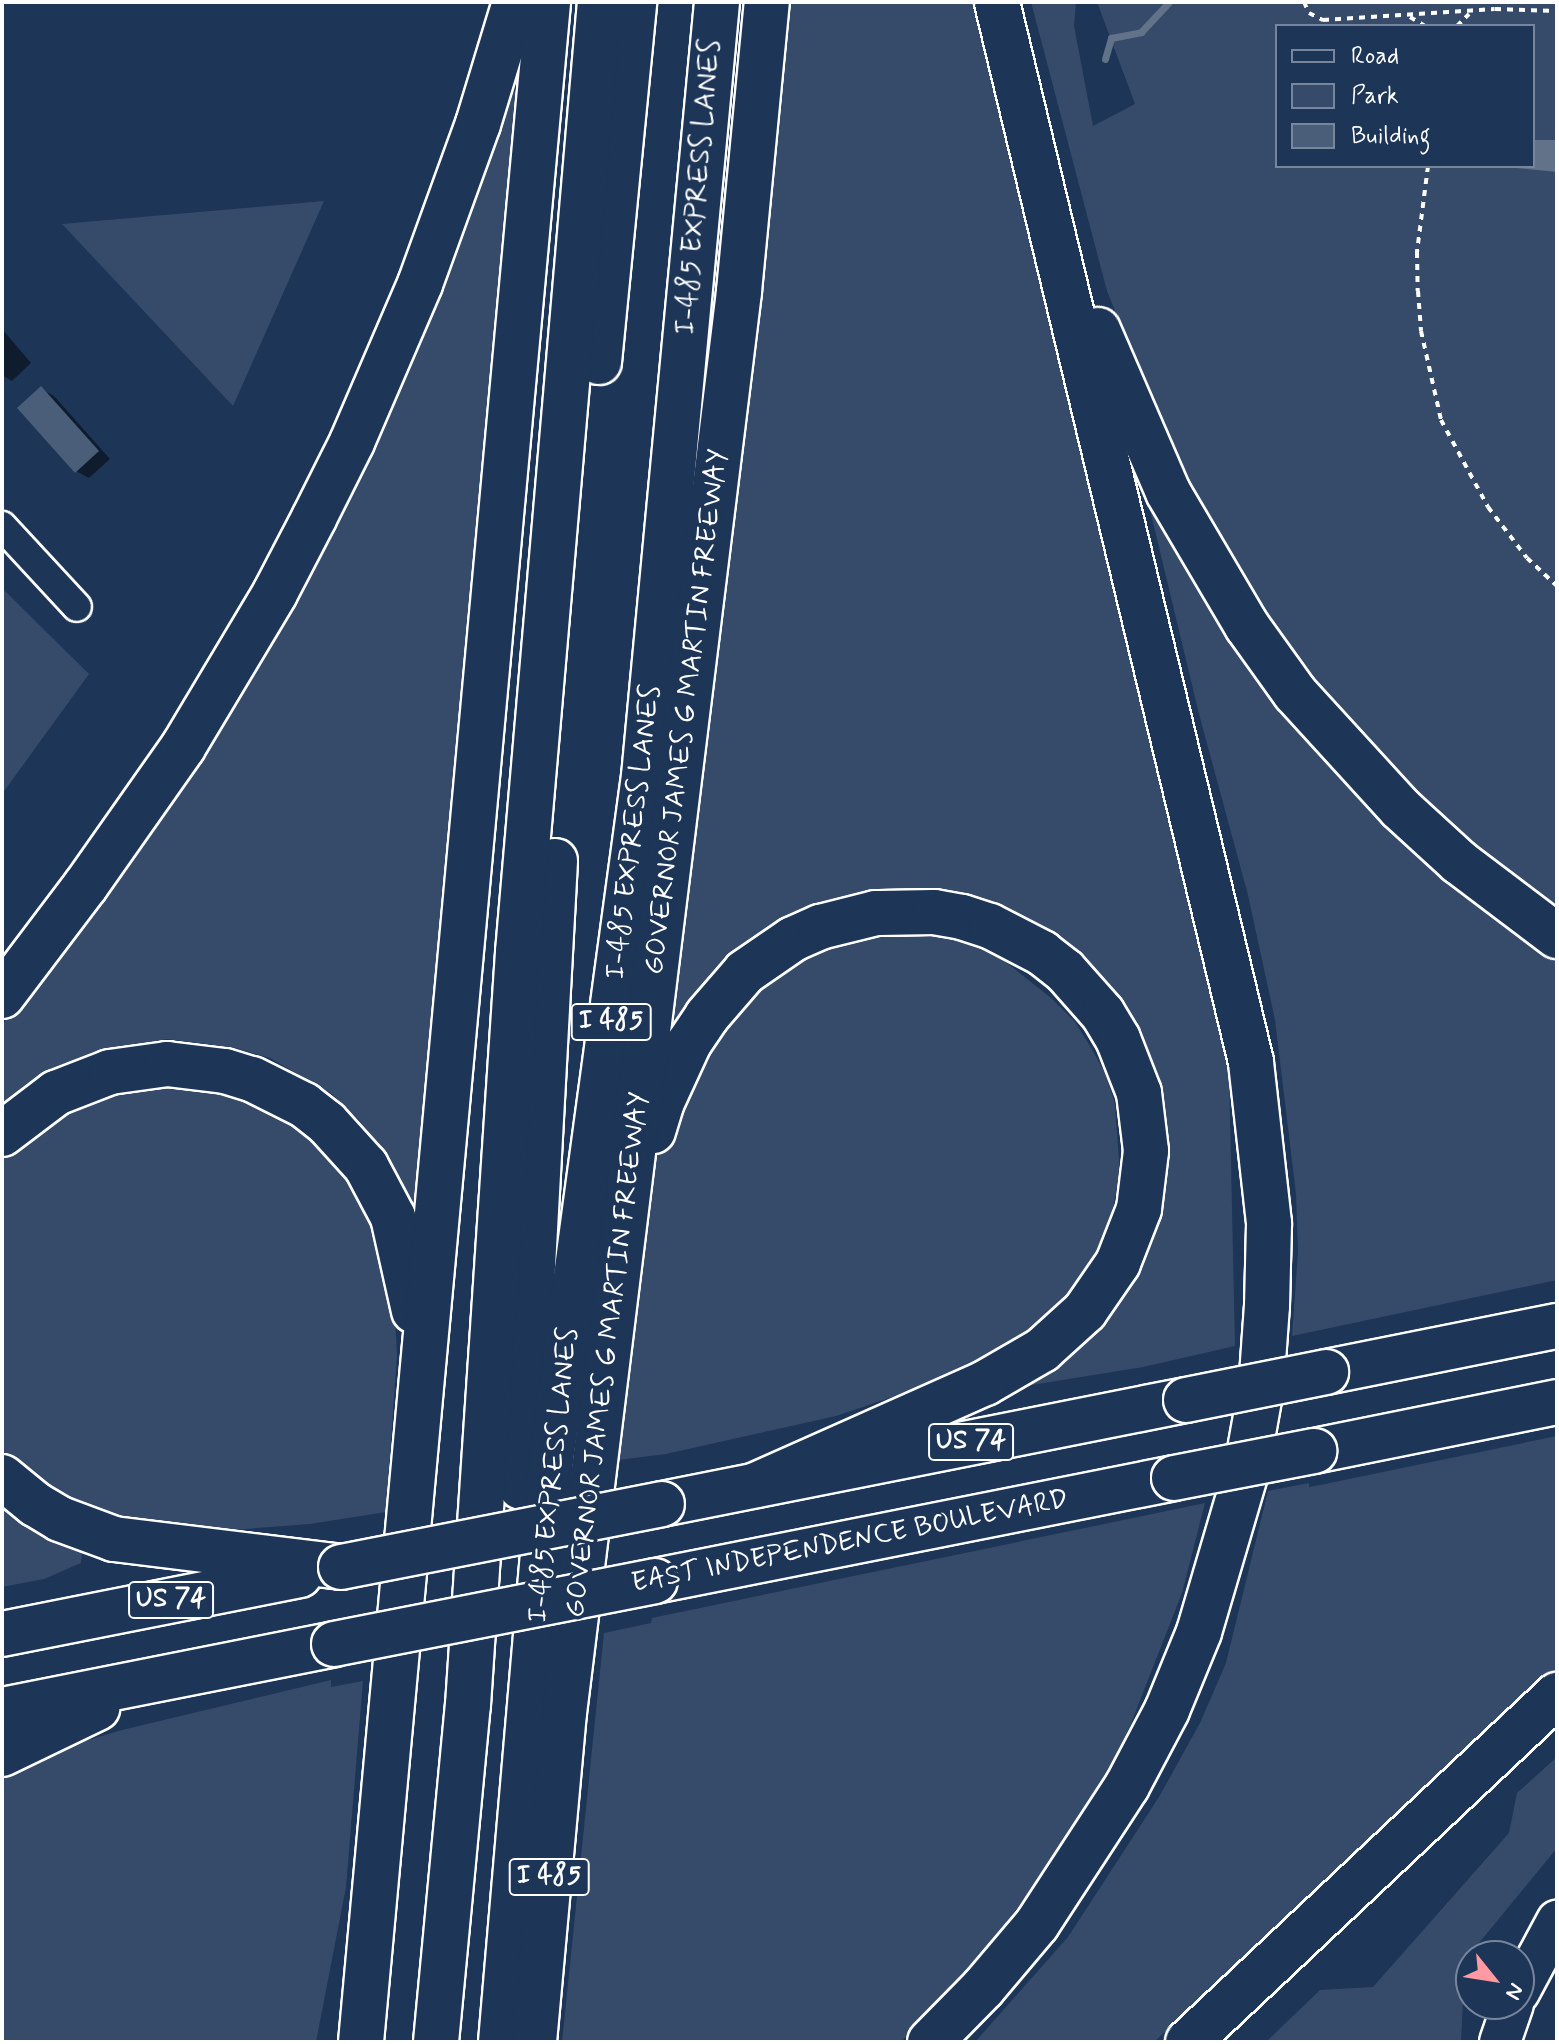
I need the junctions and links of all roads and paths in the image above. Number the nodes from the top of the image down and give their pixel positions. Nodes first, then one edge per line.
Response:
1 (515, 2) edge
2 (548, 2) edge
3 (600, 2) edge
4 (634, 2) edge
5 (717, 2) edge
6 (767, 2) edge
7 (997, 2) edge
8 (1304, 2) edge
9 (1557, 11) edge
10 (1471, 12) junction
11 (1409, 17) junction
12 (1421, 24) edge
13 (1459, 24) edge
14 (1428, 168) edge
15 (1040, 187) junction
16 (2, 526) edge
17 (1557, 586) edge
18 (77, 607) dead end
19 (1557, 936) edge
20 (2, 996) edge
21 (2, 1134) edge
22 (622, 1246) junction
23 (1557, 1326) edge
24 (421, 1389) junction
25 (1557, 1402) edge
26 (2, 1477) edge
27 (756, 1485) junction
28 (341, 1567) junction
29 (2, 1634) edge
30 (158, 1679) junction
31 (1557, 1695) edge
32 (2, 1710) edge
33 (2, 1754) edge
34 (1557, 1921) edge
35 (369, 1930) junction
36 (1535, 1962) edge
37 (1508, 2020) edge
38 (339, 2042) edge
39 (361, 2042) edge
40 (436, 2042) edge
41 (474, 2042) edge
42 (501, 2042) edge
43 (534, 2042) edge
44 (930, 2042) edge
45 (1188, 2042) edge
46 (1500, 2042) edge

1 - 20 highway
2 - 24 highway
3 - 40 highway
4 - 41 highway, I-485 EXPRESS LANES / I 485
5 - 42 highway, I-485 EXPRESS LANES / I 485
6 - 22 highway, GOVERNOR JAMES G MARTIN FREEWAY / I 485
7 - 15 highway
8 - 11 path
9 - 10 path
10 - 11 path
10 - 13 path
11 - 12 path
14 - 17 path
15 - 19 highway
15 - 44 highway
16 - 18 street
21 - 24 highway
22 - 27 highway
22 - 43 highway, GOVERNOR JAMES G MARTIN FREEWAY / I 485
23 - 27 highway, US 74, bridge
24 - 35 highway
25 - 30 highway, EAST INDEPENDENCE BOULEVARD, bridge
26 - 28 highway
27 - 28 highway, US 74, bridge
28 - 29 highway, US 74
30 - 32 highway, EAST INDEPENDENCE BOULEVARD
30 - 33 highway
31 - 45 highway
34 - 36 street
35 - 38 highway
35 - 39 highway
37 - 46 street

